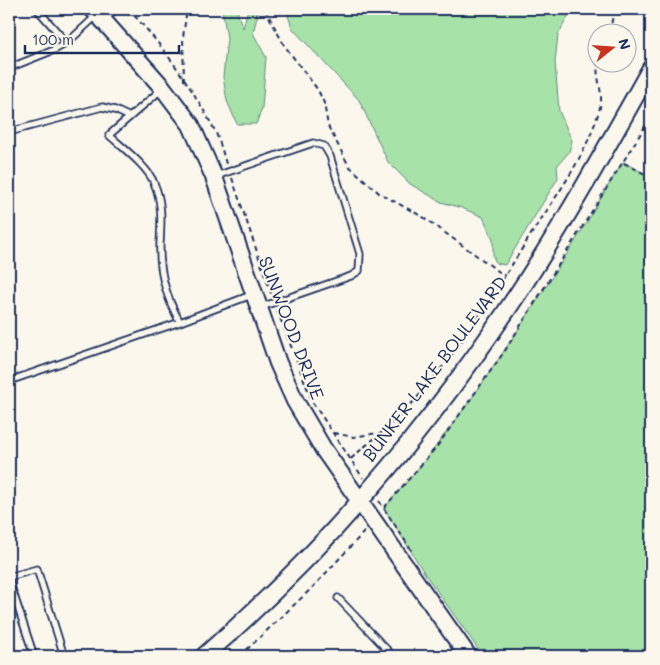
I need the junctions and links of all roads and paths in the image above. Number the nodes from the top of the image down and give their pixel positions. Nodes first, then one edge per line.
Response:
1 (38, 9) edge
2 (187, 9) edge
3 (264, 9) edge
4 (614, 9) edge
5 (102, 13) edge
6 (612, 22) edge
7 (67, 42) junction
8 (9, 68) edge
9 (651, 68) edge
10 (597, 72) edge
11 (184, 81) dead end
12 (163, 88) junction
13 (651, 116) edge
14 (130, 117) junction
15 (9, 132) edge
16 (624, 162) junction
17 (214, 177) junction
18 (651, 177) edge
19 (505, 276) junction
20 (257, 300) junction
21 (180, 322) junction
22 (9, 381) edge
23 (334, 433) dead end
24 (381, 433) junction
25 (359, 472) dead end
26 (360, 499) junction
27 (384, 508) dead end
28 (365, 531) dead end
29 (9, 578) edge
30 (338, 598) dead end
31 (34, 656) edge
32 (64, 656) edge
33 (204, 656) edge
34 (240, 656) edge
35 (393, 656) edge
36 (467, 656) edge

1 - 7 lane
2 - 11 path
3 - 19 path
4 - 6 path
5 - 7 lane
5 - 12 main road, SUNWOOD DRIVE
7 - 8 lane
9 - 26 main road, BUNKER LAKE BOULEVARD
10 - 19 path
12 - 14 lane
12 - 17 main road, SUNWOOD DRIVE
13 - 16 path
14 - 15 lane
14 - 21 lane
16 - 18 path
16 - 27 path
17 - 20 main road, SUNWOOD DRIVE
17 - 20 lane
19 - 24 path
20 - 21 lane
20 - 26 main road, SUNWOOD DRIVE
21 - 22 lane
23 - 24 path
24 - 25 path
26 - 33 main road, BUNKER LAKE BOULEVARD
26 - 36 main road, SUNWOOD DRIVE
28 - 34 path
29 - 31 lane
29 - 32 lane
30 - 35 lane

